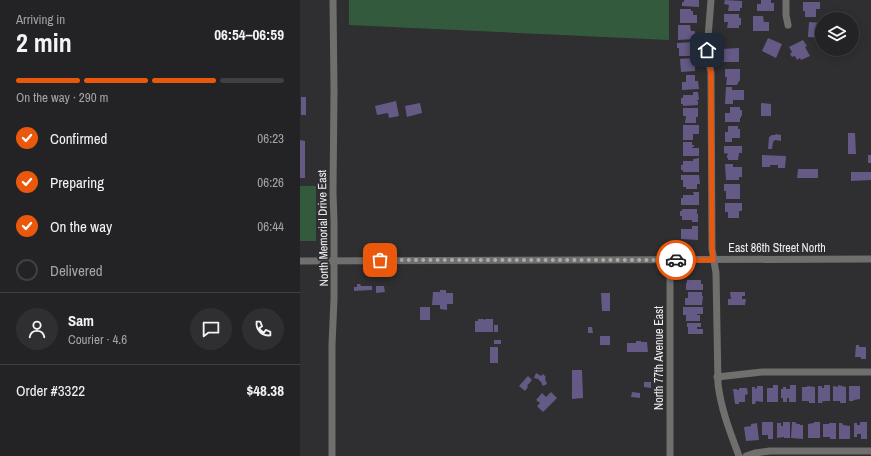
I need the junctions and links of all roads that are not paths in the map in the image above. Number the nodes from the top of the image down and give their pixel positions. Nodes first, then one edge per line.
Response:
1 (333, 0) edge
2 (711, 0) edge
3 (786, 0) edge
4 (788, 25) dead end
5 (871, 259) edge
6 (670, 260) junction
7 (713, 260) junction
8 (300, 261) edge
9 (334, 261) junction
10 (871, 372) edge
11 (717, 377) junction
12 (871, 451) edge
13 (332, 456) edge
14 (670, 456) edge
15 (739, 456) edge
16 (746, 456) edge

1 - 9 street, North Memorial Drive East
2 - 7 street
3 - 4 street
5 - 7 street, East 86th Street North
6 - 7 street, East 86th Street North
6 - 9 street, East 86th Street North
6 - 14 street, North 77th Avenue East
7 - 11 street
8 - 9 street, East 86th Street North
9 - 13 street, North Memorial Drive East
10 - 11 street
11 - 15 street
12 - 16 street

